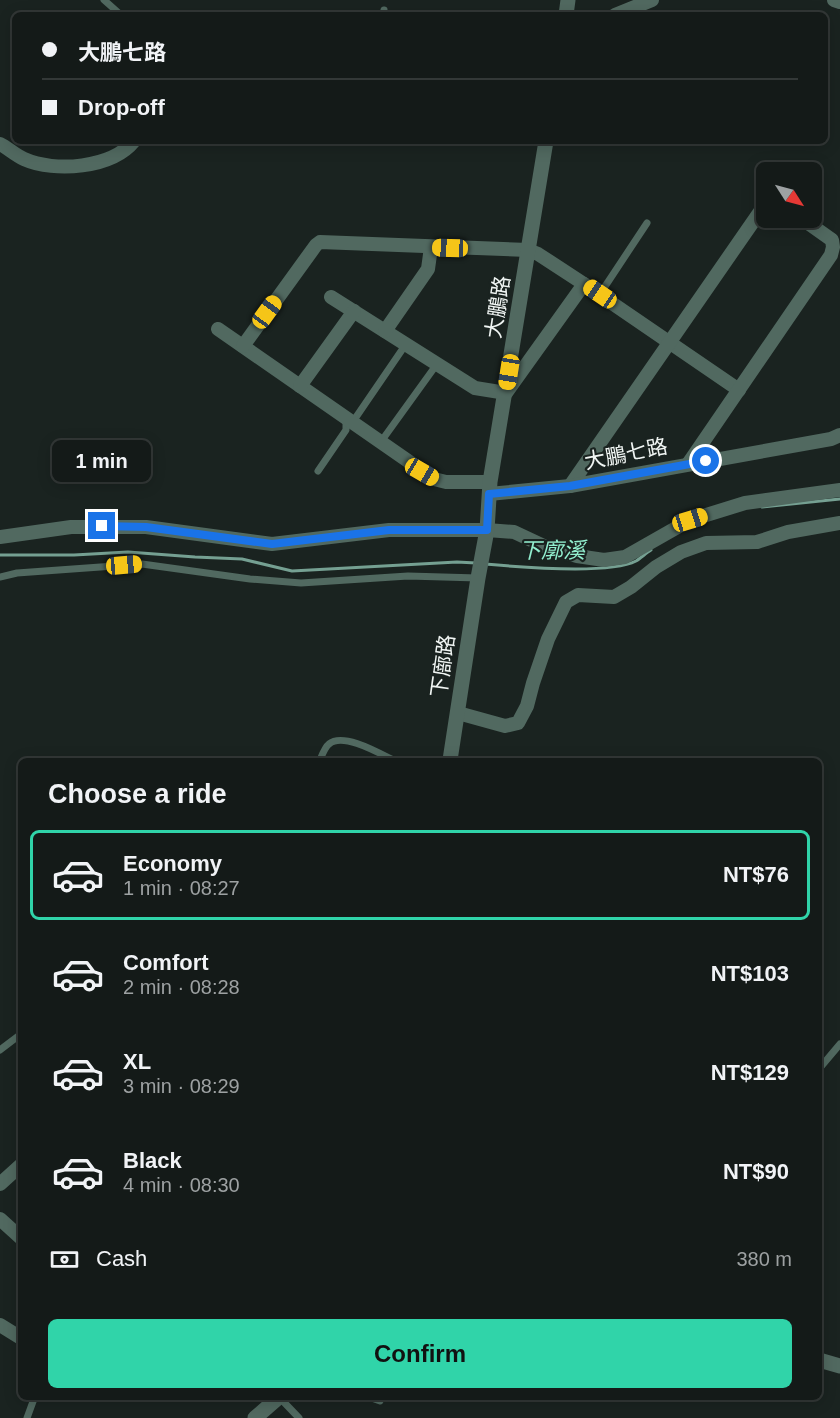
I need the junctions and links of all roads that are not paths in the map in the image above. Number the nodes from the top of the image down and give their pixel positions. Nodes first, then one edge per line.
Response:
1 (104, 0) edge
2 (652, 0) edge
3 (834, 0) edge
4 (840, 2) edge
5 (118, 12) edge
6 (622, 12) edge
7 (0, 144) edge
8 (131, 144) edge
9 (546, 144) edge
10 (756, 217) edge
11 (647, 223) dead end
12 (815, 228) edge
13 (431, 247) junction
14 (528, 250) junction
15 (584, 284) junction
16 (600, 294) junction
17 (331, 297) dead end
18 (354, 311) junction
19 (218, 328) dead end
20 (385, 332) junction
21 (670, 342) junction
22 (406, 344) junction
23 (243, 346) junction
24 (437, 364) junction
25 (300, 386) junction
26 (739, 390) junction
27 (506, 393) junction
28 (349, 421) junction
29 (840, 435) edge
30 (380, 443) junction
31 (688, 464) junction
32 (318, 471) dead end
33 (570, 486) junction
34 (489, 488) junction
35 (840, 490) edge
36 (840, 523) edge
37 (487, 530) junction
38 (0, 537) edge
39 (482, 552) joint
40 (0, 577) edge
41 (478, 578) junction
42 (458, 713) junction
43 (321, 758) edge
44 (389, 758) edge
45 (450, 758) edge
46 (18, 1036) edge
47 (840, 1044) edge
48 (0, 1050) edge
49 (822, 1065) edge
50 (18, 1167) edge
51 (2, 1179) edge
52 (0, 1219) edge
53 (18, 1235) edge
54 (0, 1325) edge
55 (18, 1336) edge
56 (822, 1361) edge
57 (840, 1366) edge
58 (34, 1400) edge
59 (274, 1400) edge
60 (278, 1400) edge
61 (27, 1418) edge
62 (255, 1418) edge
63 (299, 1418) edge

1 - 5 lane
2 - 6 street
3 - 4 street
7 - 8 street
9 - 14 street, 大鵬路
10 - 21 street
11 - 16 lane
12 - 26 street
13 - 14 street
13 - 20 street
13 - 23 street
14 - 15 street
14 - 27 street, 大鵬路
15 - 16 street
15 - 27 street
16 - 21 street
17 - 18 street
18 - 20 street
18 - 25 street
19 - 23 street, 大鵬七路
20 - 22 street
21 - 26 street
21 - 33 street
22 - 24 street
22 - 28 lane
23 - 25 street, 大鵬七路
24 - 27 street
24 - 30 lane
25 - 28 street, 大鵬七路
26 - 31 street
27 - 34 street, 大鵬路
28 - 30 street, 大鵬七路
28 - 32 lane
29 - 31 street, 大鵬七路
30 - 34 street, 大鵬七路
31 - 33 street, 大鵬七路
33 - 34 street, 大鵬七路
34 - 37 street, 大鵬路
35 - 37 street
36 - 42 street
37 - 38 street
37 - 39 street, 大鵬路
39 - 41 street, 下廍路
40 - 41 lane
41 - 42 street, 下廍路
42 - 45 street, 下廍路
43 - 44 lane
46 - 48 lane
47 - 49 lane
50 - 51 street
52 - 53 street
54 - 55 street
56 - 57 street
58 - 61 lane
59 - 62 street
60 - 63 lane

